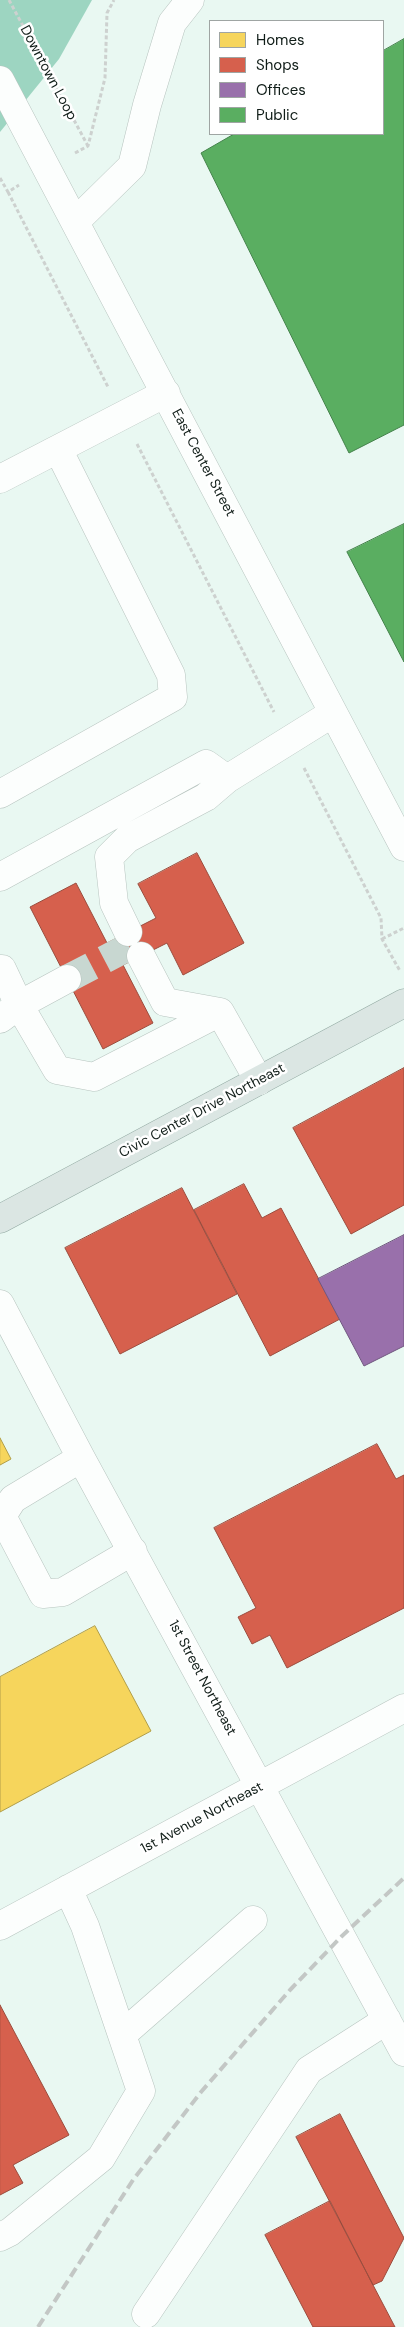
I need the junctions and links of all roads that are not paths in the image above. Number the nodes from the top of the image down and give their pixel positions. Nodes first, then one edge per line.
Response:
1 (190, 0) edge
2 (0, 80) edge
3 (76, 221) junction
4 (166, 393) junction
5 (58, 449) junction
6 (0, 479) edge
7 (334, 713) junction
8 (227, 779) junction
9 (0, 794) edge
10 (404, 847) edge
11 (0, 877) edge
12 (128, 932) dead end
13 (141, 956) dead end
14 (0, 969) edge
15 (68, 980) tunnel mouth
16 (404, 1003) edge
17 (9, 1012) edge
18 (220, 1012) junction
19 (259, 1081) junction
20 (0, 1218) edge
21 (0, 1304) edge
22 (81, 1458) junction
23 (133, 1551) junction
24 (404, 1708) edge
25 (260, 1787) junction
26 (68, 1889) junction
27 (253, 1920) dead end
28 (0, 1926) edge
29 (387, 2020) junction
30 (123, 2034) junction
31 (404, 2052) edge
32 (0, 2237) edge
33 (146, 2314) dead end

1 - 3 street
2 - 3 street, East Center Street
3 - 4 street, East Center Street
4 - 5 street
4 - 7 street, East Center Street
5 - 6 street
5 - 9 street
7 - 8 street
7 - 10 street, East Center Street
8 - 11 street
8 - 12 street
13 - 18 street
14 - 17 street
15 - 17 street
16 - 19 main road, Civic Center Drive Northeast
17 - 18 street
18 - 19 street
19 - 20 main road, Civic Center Drive Northeast
21 - 22 street, 1st Street Northeast
22 - 23 street, 1st Street Northeast
22 - 23 street
23 - 25 street, 1st Street Northeast
24 - 25 street, 1st Avenue Northeast
25 - 26 street, 1st Avenue Northeast
25 - 29 street, 1st Street Northeast
26 - 28 street, 1st Avenue Northeast
26 - 30 street
27 - 30 street
29 - 31 street, 1st Street Northeast
29 - 33 street
30 - 32 street

